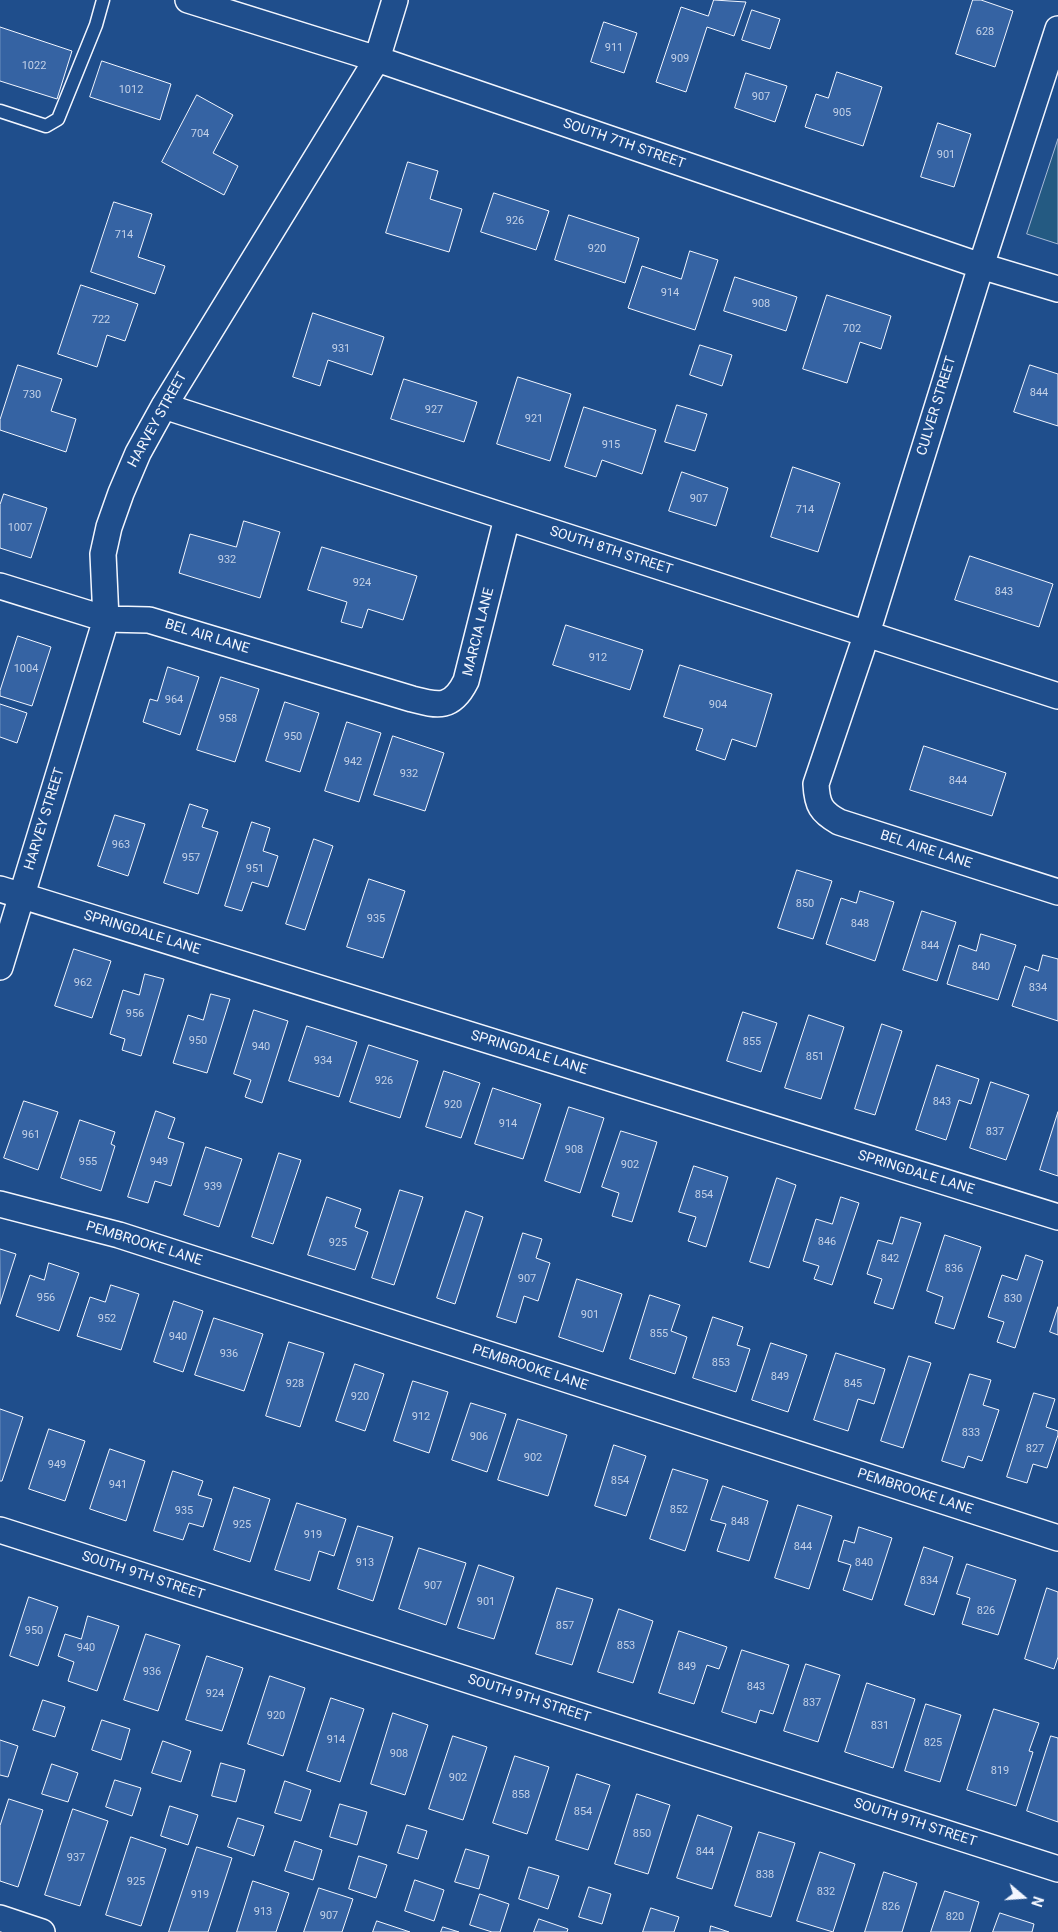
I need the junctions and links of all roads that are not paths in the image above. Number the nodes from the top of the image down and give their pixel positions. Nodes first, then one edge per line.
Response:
1 (103, 0) edge
2 (188, 0) edge
3 (396, 0) edge
4 (1058, 29) edge
5 (377, 59) junction
6 (0, 111) edge
7 (981, 266) junction
8 (1058, 289) edge
9 (164, 406) junction
10 (507, 518) junction
11 (0, 586) edge
12 (106, 619) junction
13 (867, 634) junction
14 (1058, 696) edge
15 (412, 699) joint
16 (816, 784) joint
17 (1058, 892) edge
18 (11, 893) edge
19 (0, 966) edge
20 (0, 1204) edge
21 (1058, 1217) edge
22 (0, 1530) edge
23 (1058, 1538) edge
24 (1058, 1869) edge
25 (0, 1918) edge
26 (42, 1932) edge

1 - 6 lane
2 - 5 street, SOUTH 7TH STREET
3 - 5 street, HARVEY STREET
4 - 7 street, CULVER STREET
5 - 7 street, SOUTH 7TH STREET
5 - 9 street, HARVEY STREET
7 - 8 street, SOUTH 7TH STREET
7 - 13 street, CULVER STREET
9 - 10 street, SOUTH 8TH STREET
9 - 12 street, HARVEY STREET
10 - 13 street, SOUTH 8TH STREET
10 - 15 street, MARCIA LANE
11 - 12 street, BEL AIR LANE
12 - 15 street, BEL AIR LANE
12 - 18 street, HARVEY STREET
13 - 14 street, SOUTH 8TH STREET
13 - 16 street, CULVER STREET
16 - 17 street, BEL AIRE LANE
18 - 19 street, HARVEY STREET
18 - 21 street, SPRINGDALE LANE
20 - 23 street, PEMBROOKE LANE
22 - 24 street, SOUTH 9TH STREET
25 - 26 street

